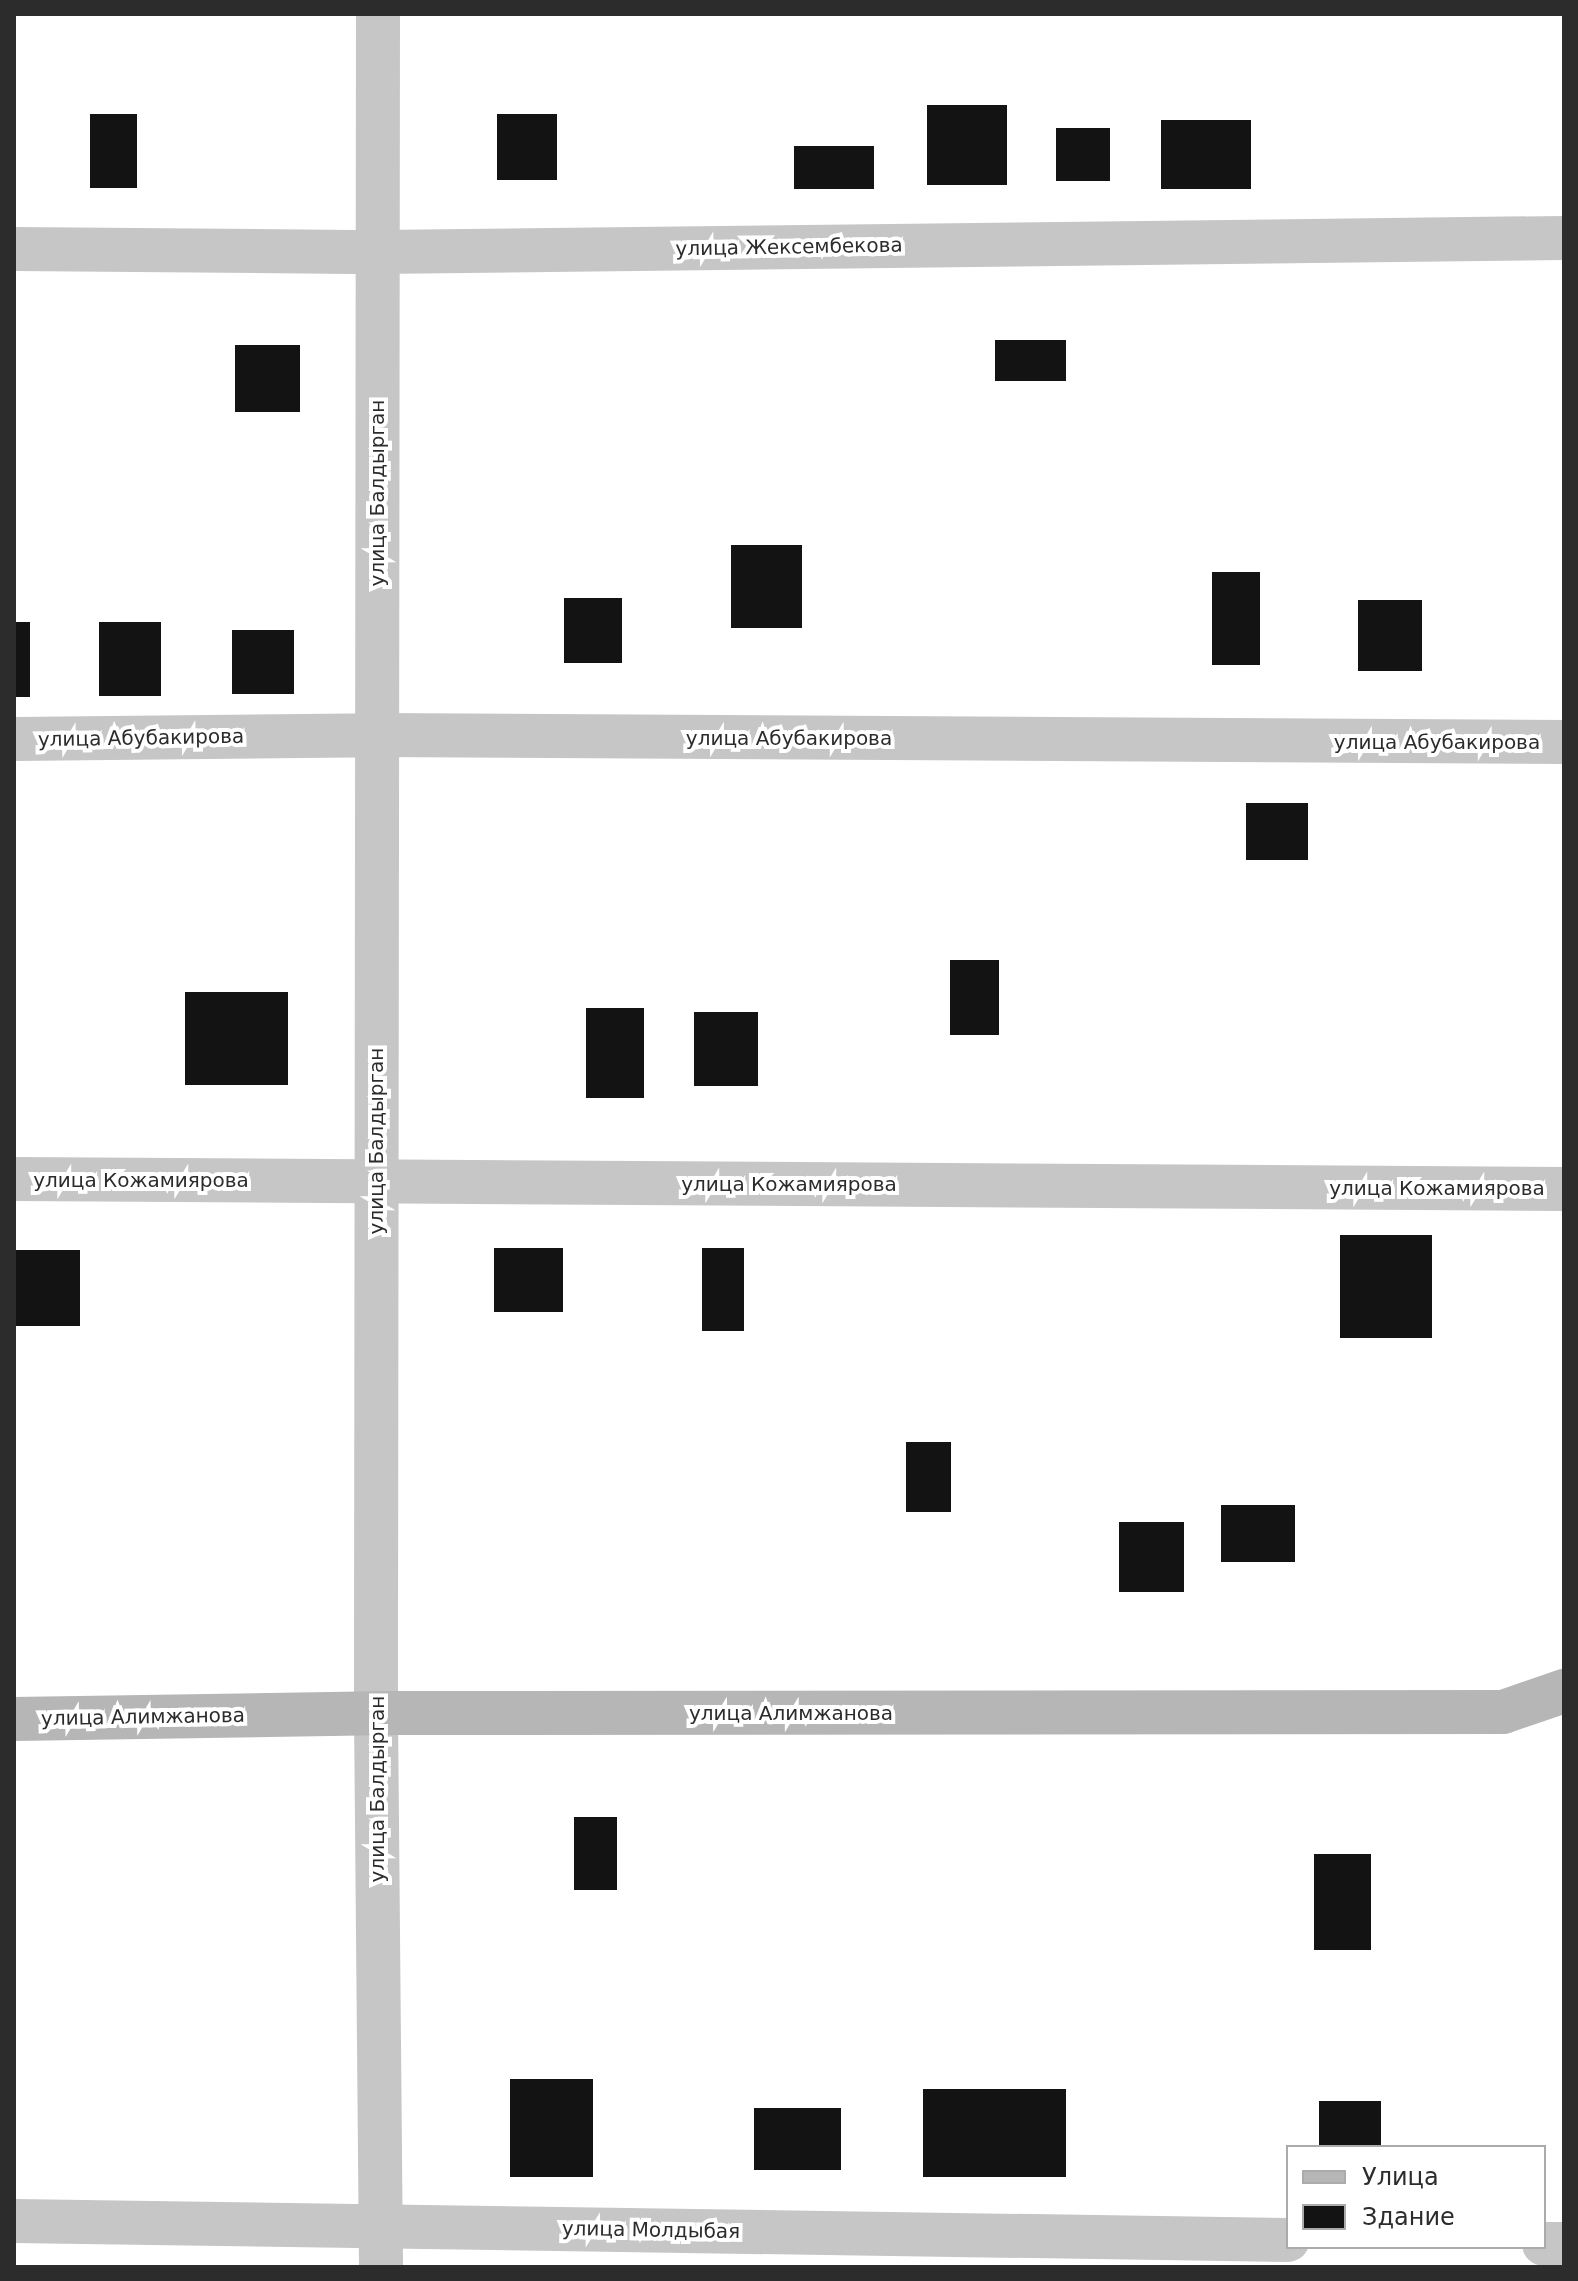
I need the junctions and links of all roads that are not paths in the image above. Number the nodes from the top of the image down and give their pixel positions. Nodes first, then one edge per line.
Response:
1 (378, 14) edge
2 (1564, 238) edge
3 (14, 249) edge
4 (378, 252) junction
5 (377, 735) junction
6 (14, 739) edge
7 (1564, 742) edge
8 (14, 1179) edge
9 (376, 1181) junction
10 (1564, 1189) edge
11 (1564, 1691) edge
12 (376, 1713) junction
13 (14, 1719) edge
14 (14, 2221) edge
15 (1286, 2240) edge
16 (380, 2246) edge

1 - 4 street, улица Балдырган
2 - 4 street, улица Жексембекова
3 - 4 street, улица Жексембекова
4 - 5 street, улица Балдырган
5 - 6 street, улица Абубакирова
5 - 7 street, улица Абубакирова
5 - 9 street, улица Балдырган
8 - 9 street, улица Кожамиярова
9 - 10 street, улица Кожамиярова
9 - 12 street, улица Балдырган
11 - 12 street, улица Алимжанова
12 - 13 street, улица Алимжанова
12 - 16 street, улица Балдырган
14 - 16 street, улица Молдыбая
15 - 16 street, улица Молдыбая

